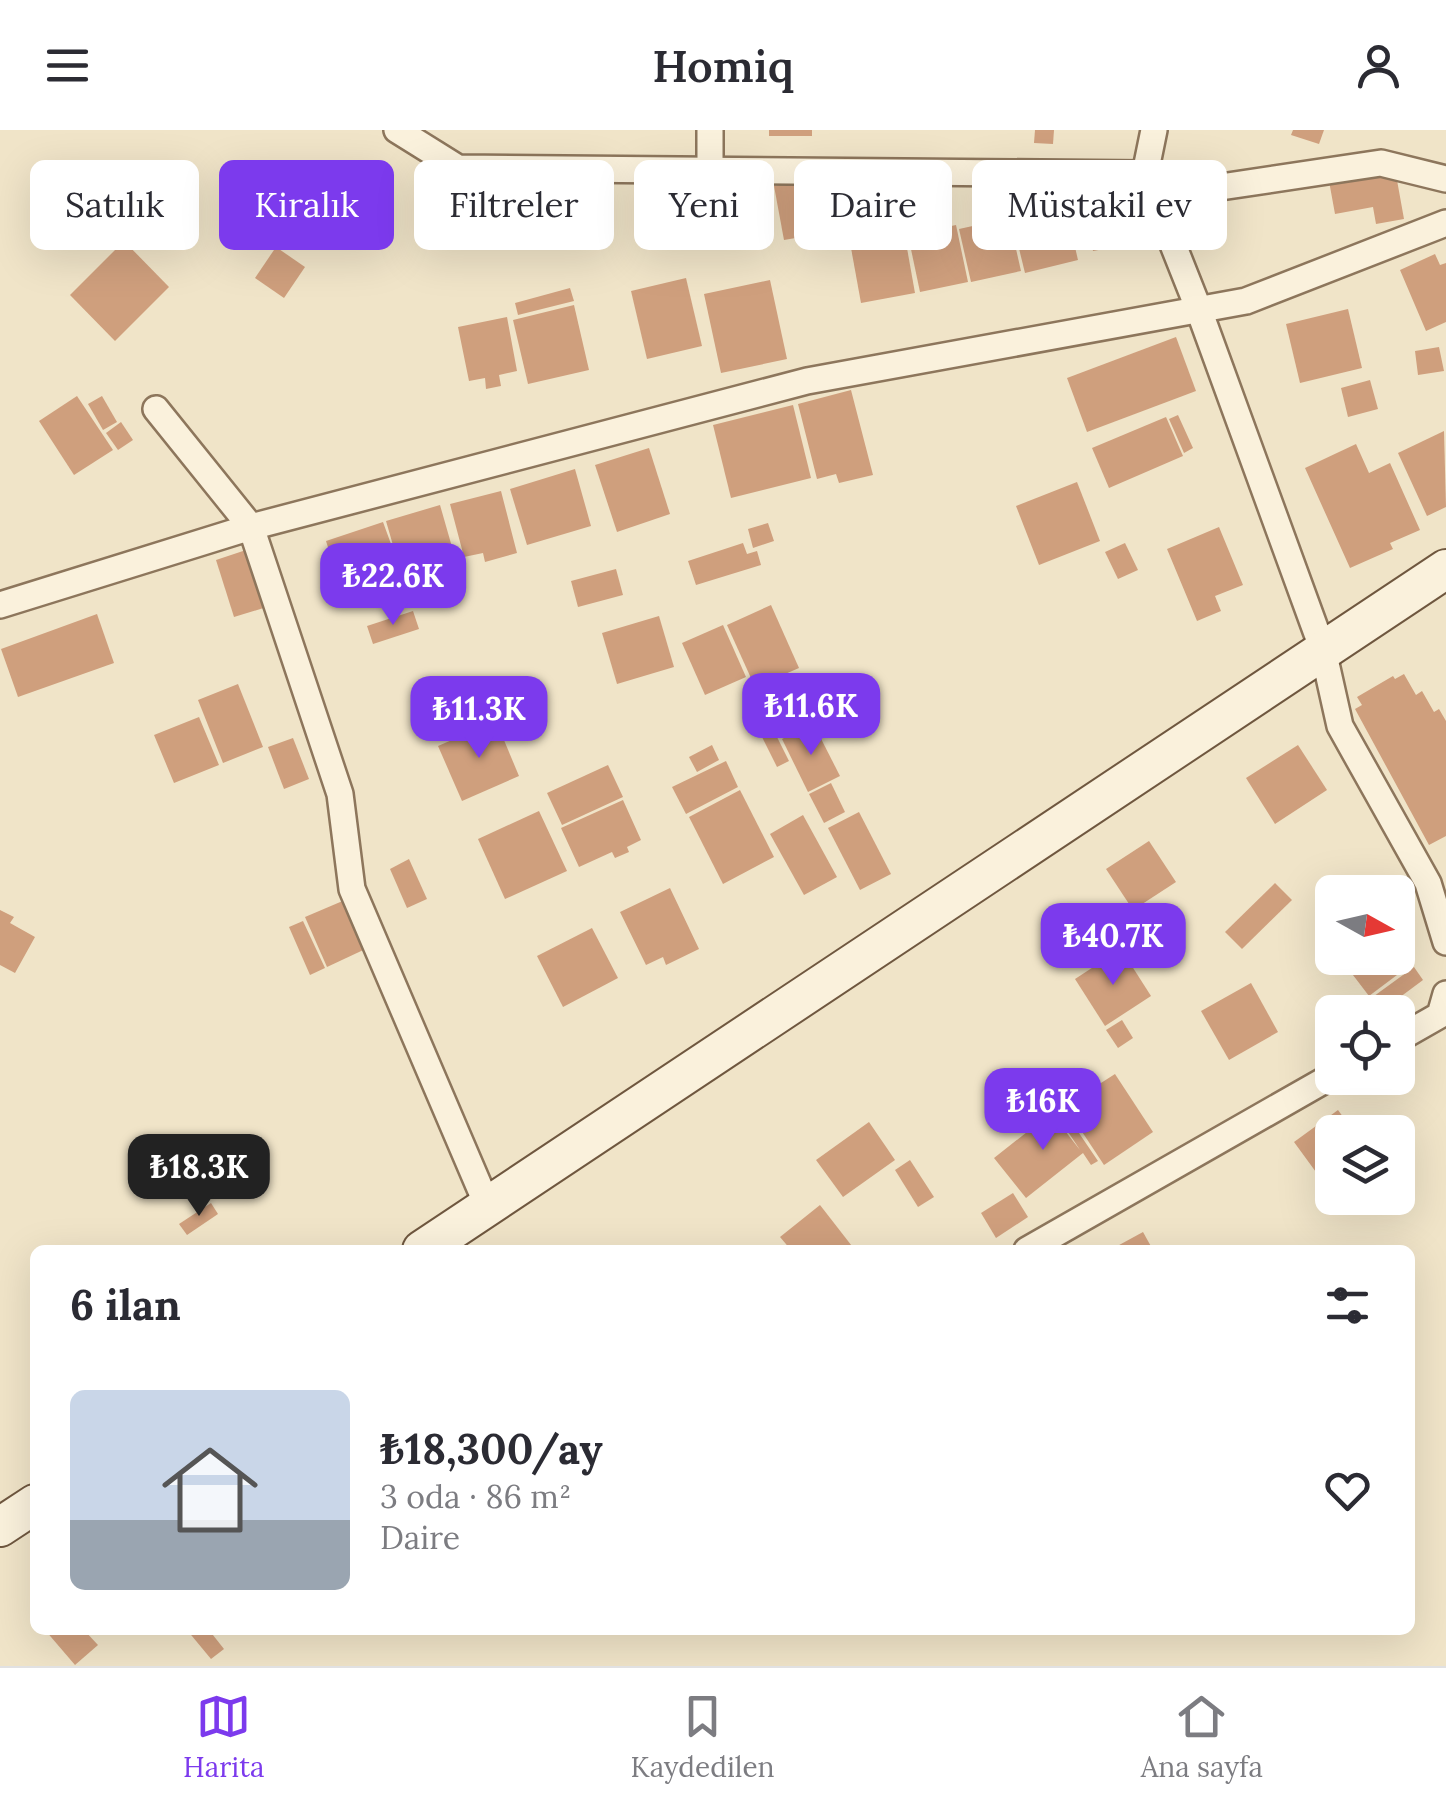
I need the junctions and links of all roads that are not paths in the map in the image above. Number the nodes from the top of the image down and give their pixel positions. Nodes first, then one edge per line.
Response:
1 (397, 130) edge
2 (710, 130) edge
3 (1154, 130) edge
4 (710, 160) edge
5 (1148, 160) edge
6 (634, 169) edge
7 (774, 170) edge
8 (972, 172) edge
9 (1446, 179) edge
10 (1227, 186) edge
11 (1446, 224) edge
12 (1175, 250) edge
13 (1199, 310) junction
14 (156, 409) dead end
15 (251, 527) junction
16 (1446, 569) edge
17 (0, 605) edge
18 (1323, 650) junction
19 (1446, 942) edge
20 (1446, 994) edge
21 (1415, 1029) edge
22 (1315, 1086) edge
23 (488, 1207) junction
24 (430, 1245) edge
25 (1036, 1245) edge
26 (30, 1507) edge
27 (0, 1527) edge

1 - 6 street
2 - 4 street
3 - 5 street
7 - 8 street
9 - 10 street
11 - 13 street
12 - 13 street
13 - 15 street
13 - 18 street
14 - 15 street
15 - 17 street
15 - 23 street
16 - 18 street
18 - 19 street
18 - 23 street
20 - 21 street
22 - 25 street
23 - 24 street
26 - 27 street

